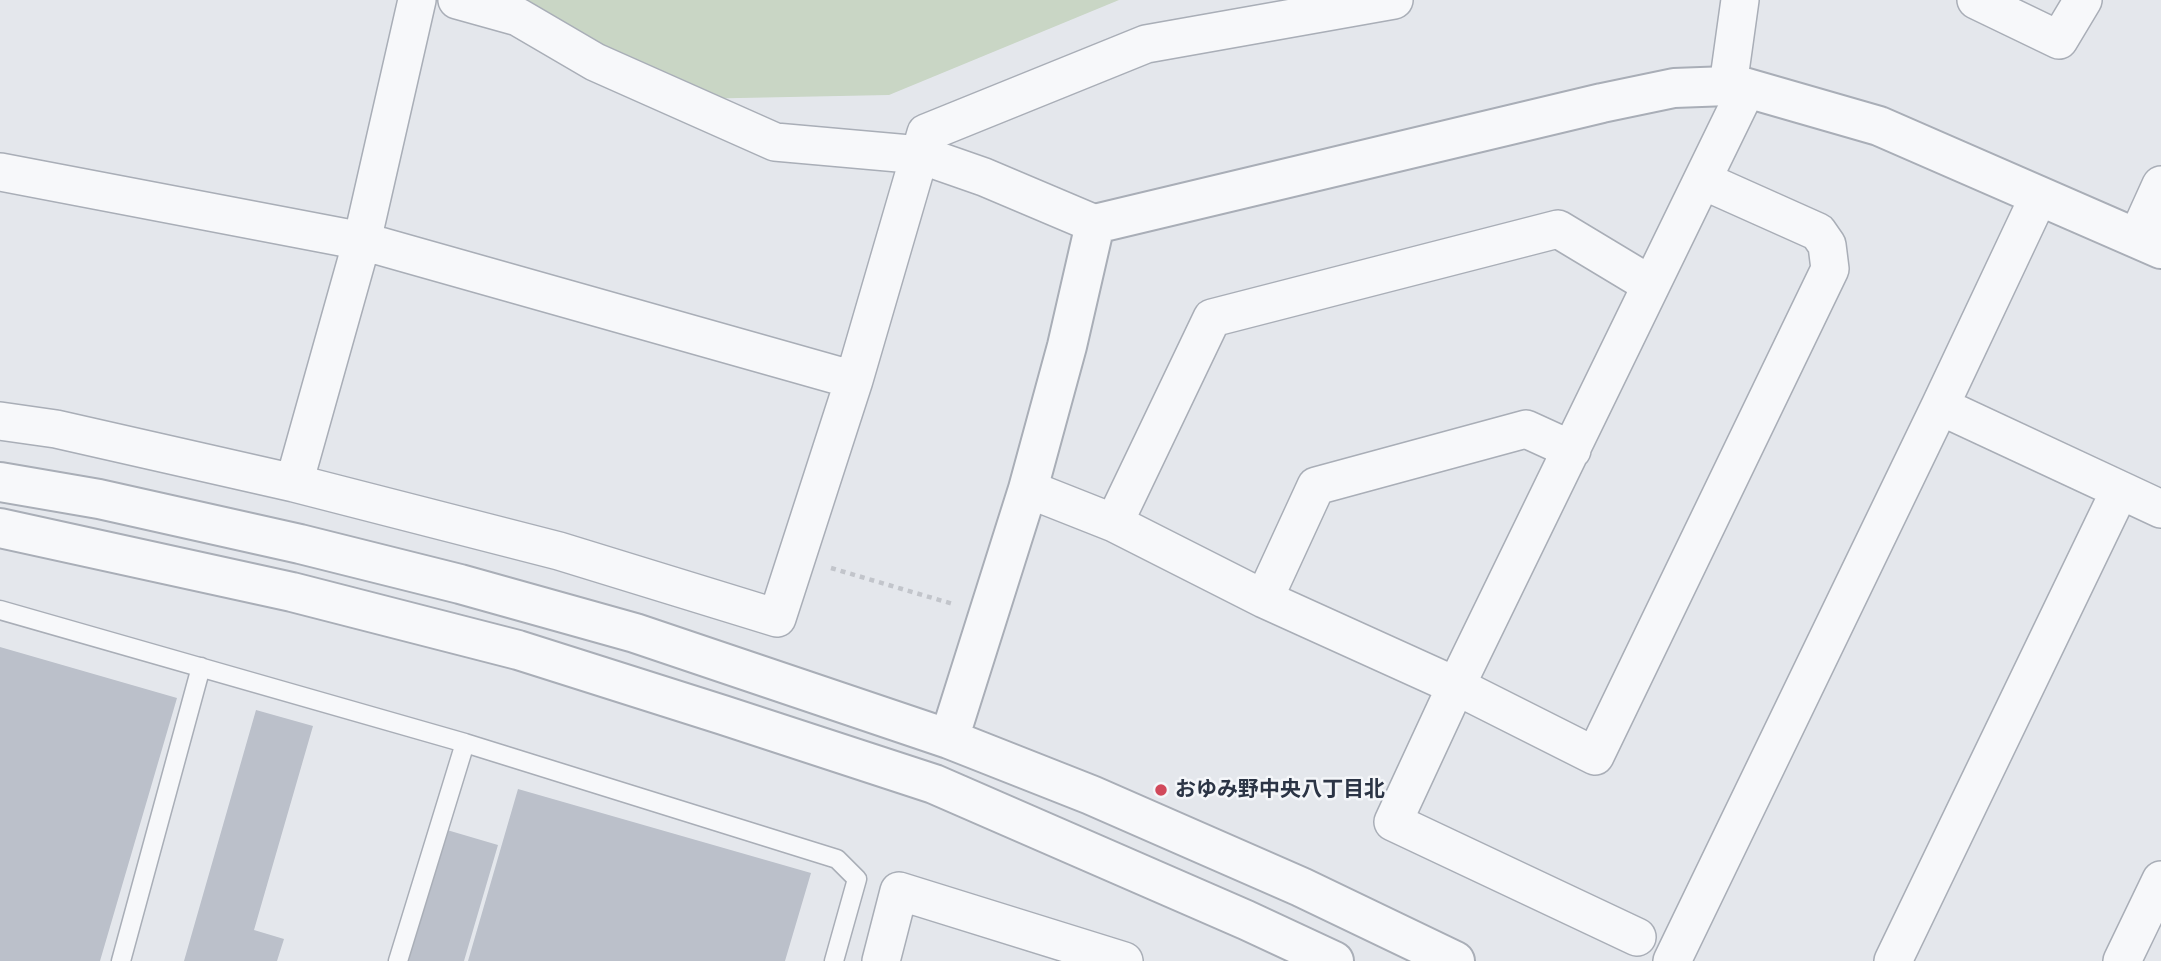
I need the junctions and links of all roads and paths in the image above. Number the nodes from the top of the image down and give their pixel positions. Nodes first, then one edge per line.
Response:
1 (417, 0) edge
2 (457, 0) edge
3 (1394, 0) edge
4 (1740, 0) edge
5 (1976, 0) edge
6 (2083, 0) edge
7 (1737, 87) junction
8 (921, 155) junction
9 (0, 172) edge
10 (1703, 181) junction
11 (2161, 185) edge
12 (2039, 196) junction
13 (1095, 225) junction
14 (362, 241) junction
15 (2149, 244) edge
16 (1651, 285) junction
17 (854, 380) junction
18 (1940, 406) junction
19 (0, 421) edge
20 (1572, 450) junction
21 (0, 482) edge
22 (293, 483) junction
23 (1028, 489) junction
24 (2120, 490) junction
25 (2161, 509) edge
26 (1114, 523) junction
27 (0, 528) edge
28 (797, 558) junction
29 (1264, 599) junction
30 (0, 611) edge
31 (988, 615) junction
32 (201, 667) junction
33 (1456, 686) junction
34 (949, 739) junction
35 (465, 743) junction
36 (2161, 880) edge
37 (1637, 937) dead end
38 (121, 961) edge
39 (398, 961) edge
40 (834, 961) edge
41 (881, 961) edge
42 (1124, 961) edge
43 (1334, 961) edge
44 (1455, 961) edge
45 (1672, 961) edge
46 (1893, 961) edge
47 (2122, 961) edge

1 - 14 street
2 - 8 street
3 - 8 street
4 - 7 street
5 - 6 street
7 - 10 street
7 - 12 street
7 - 13 street
8 - 13 street
8 - 17 street
9 - 14 street
10 - 16 street
10 - 33 street
11 - 15 street
12 - 15 street
12 - 18 street
13 - 23 street
14 - 17 street
14 - 22 street
16 - 20 street
16 - 26 street
17 - 28 street
18 - 24 street
18 - 45 street
19 - 22 street
20 - 29 street
20 - 33 street
21 - 34 street
22 - 28 street
23 - 26 street
23 - 31 street
24 - 25 street
24 - 46 street
26 - 29 street
27 - 43 street
28 - 31 path
29 - 33 street
30 - 32 lane
31 - 34 street
32 - 35 lane
32 - 38 lane
33 - 37 street
34 - 44 street
35 - 39 lane
35 - 40 lane
36 - 47 street
41 - 42 street

